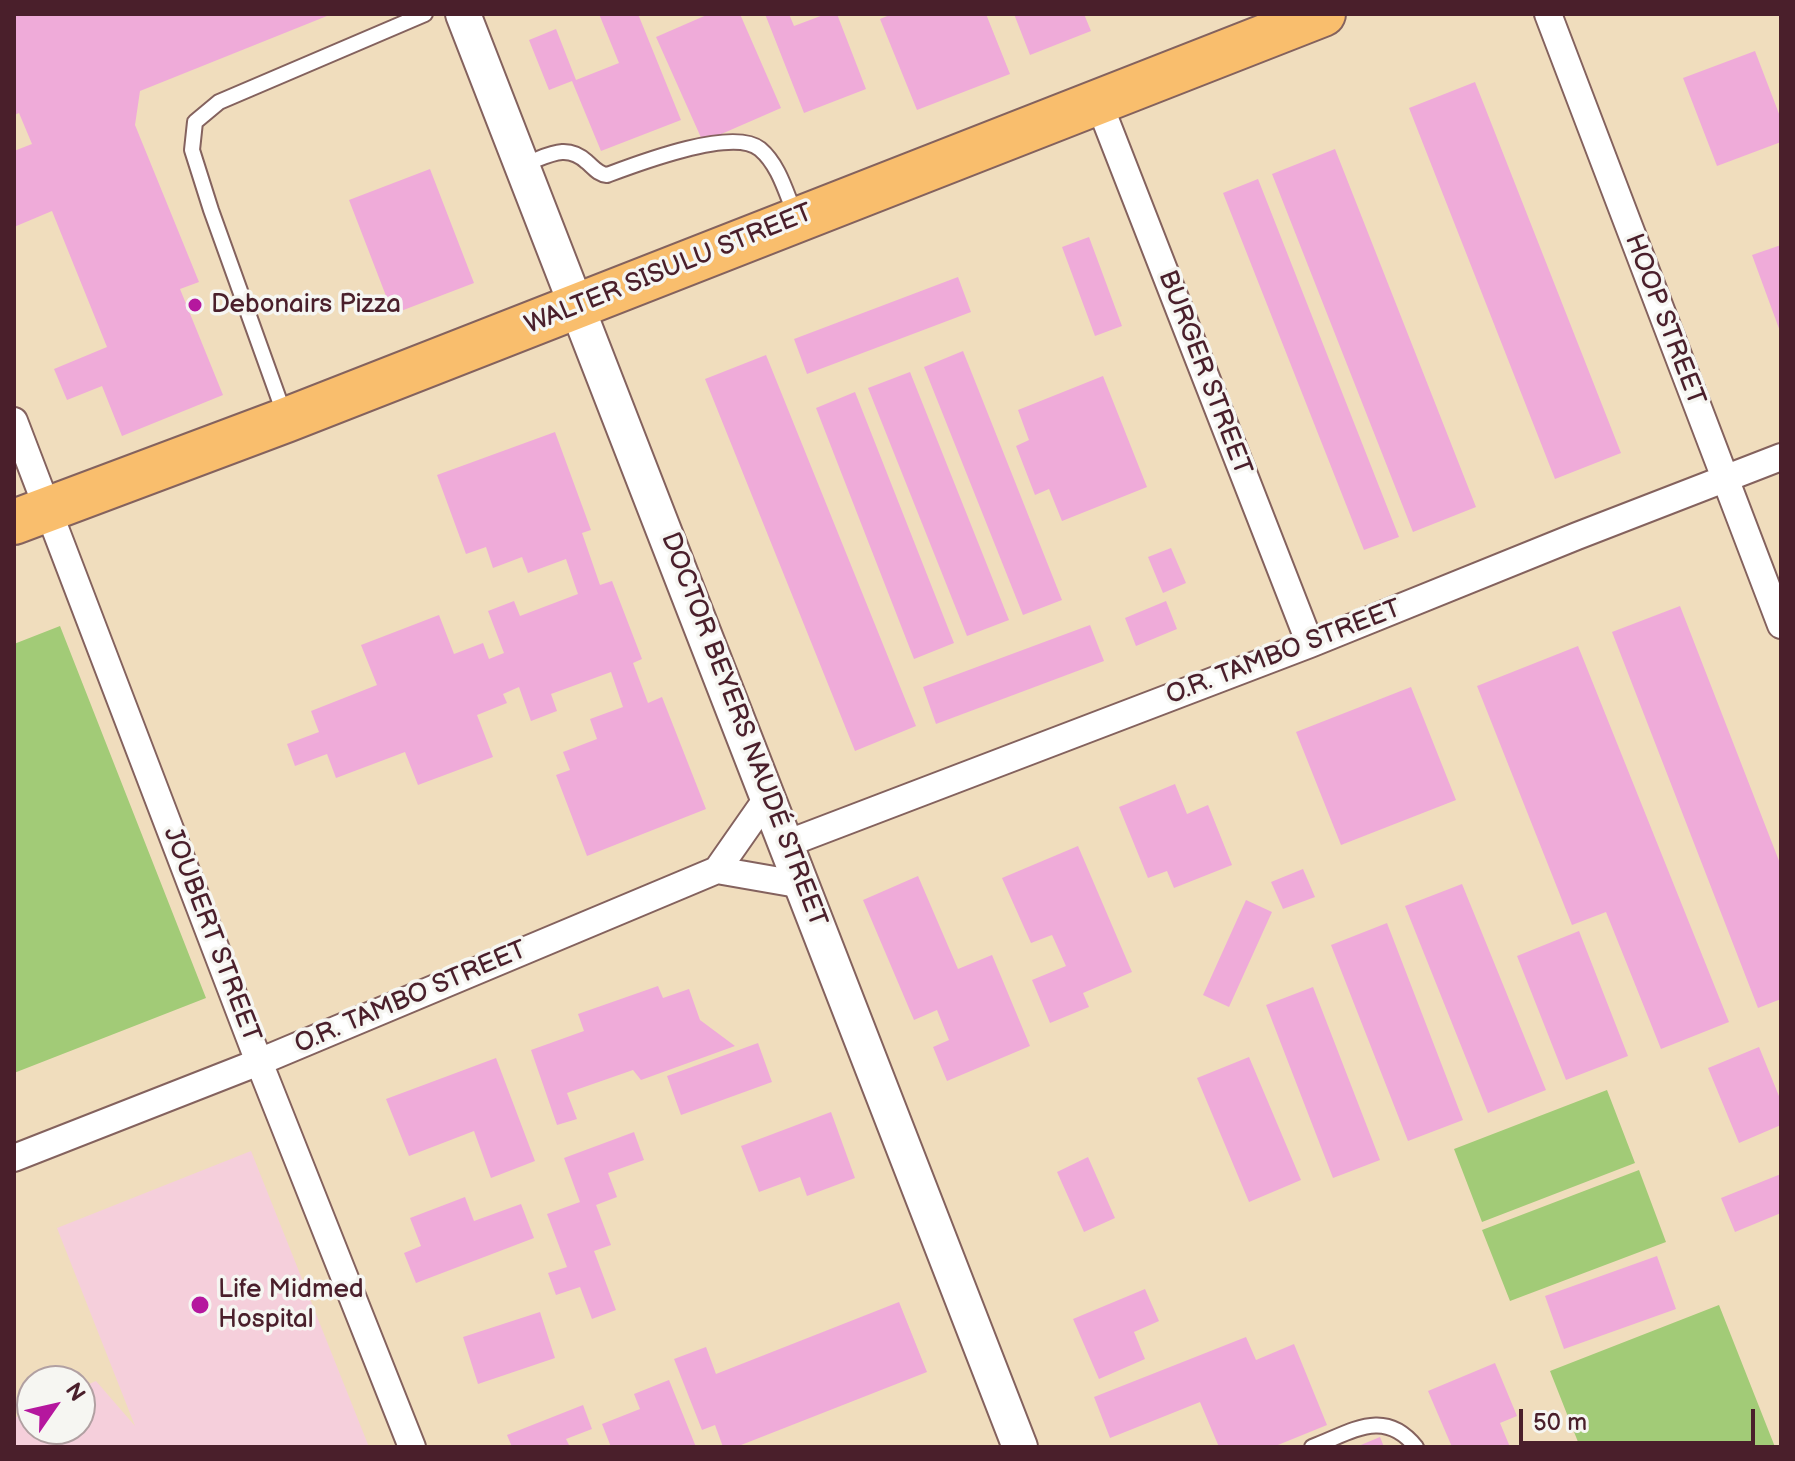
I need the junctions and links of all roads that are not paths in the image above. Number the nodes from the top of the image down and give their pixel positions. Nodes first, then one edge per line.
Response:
1 (425, 14) edge
2 (463, 14) edge
3 (1323, 14) edge
4 (1548, 14) edge
5 (1098, 101) junction
6 (522, 165) junction
7 (797, 219) junction
8 (578, 306) junction
9 (286, 420) junction
10 (14, 421) edge
11 (1781, 457) edge
12 (1725, 479) junction
13 (32, 515) edge
14 (1781, 625) edge
15 (1310, 644) junction
16 (768, 797) junction
17 (786, 844) junction
18 (717, 870) junction
19 (803, 885) junction
20 (259, 1062) junction
21 (14, 1158) edge
22 (412, 1447) edge
23 (1020, 1447) edge
24 (1312, 1447) edge
25 (1416, 1447) edge

1 - 9 lane
2 - 6 street, DOCTOR BEYERS NAUDÉ STREET
3 - 5 highway, WALTER SISULU STREET
4 - 12 street, HOOP STREET
5 - 7 highway, WALTER SISULU STREET
5 - 15 street, BURGER STREET
6 - 7 lane
6 - 8 street, DOCTOR BEYERS NAUDÉ STREET
7 - 8 highway, WALTER SISULU STREET
8 - 9 highway, WALTER SISULU STREET
8 - 16 street, DOCTOR BEYERS NAUDÉ STREET
9 - 13 highway, WALTER SISULU STREET
10 - 13 street, JOUBERT STREET
11 - 12 street, O.R. TAMBO STREET
12 - 14 street, HOOP STREET
12 - 15 street, O.R. TAMBO STREET
13 - 20 street, JOUBERT STREET
15 - 17 street, O.R. TAMBO STREET
16 - 17 street, DOCTOR BEYERS NAUDÉ STREET
16 - 18 street
17 - 19 street, DOCTOR BEYERS NAUDÉ STREET
18 - 19 street
18 - 20 street, O.R. TAMBO STREET
19 - 23 street, DOCTOR BEYERS NAUDÉ STREET
20 - 21 street, O.R. TAMBO STREET
20 - 22 street, JOUBERT STREET
24 - 25 lane

